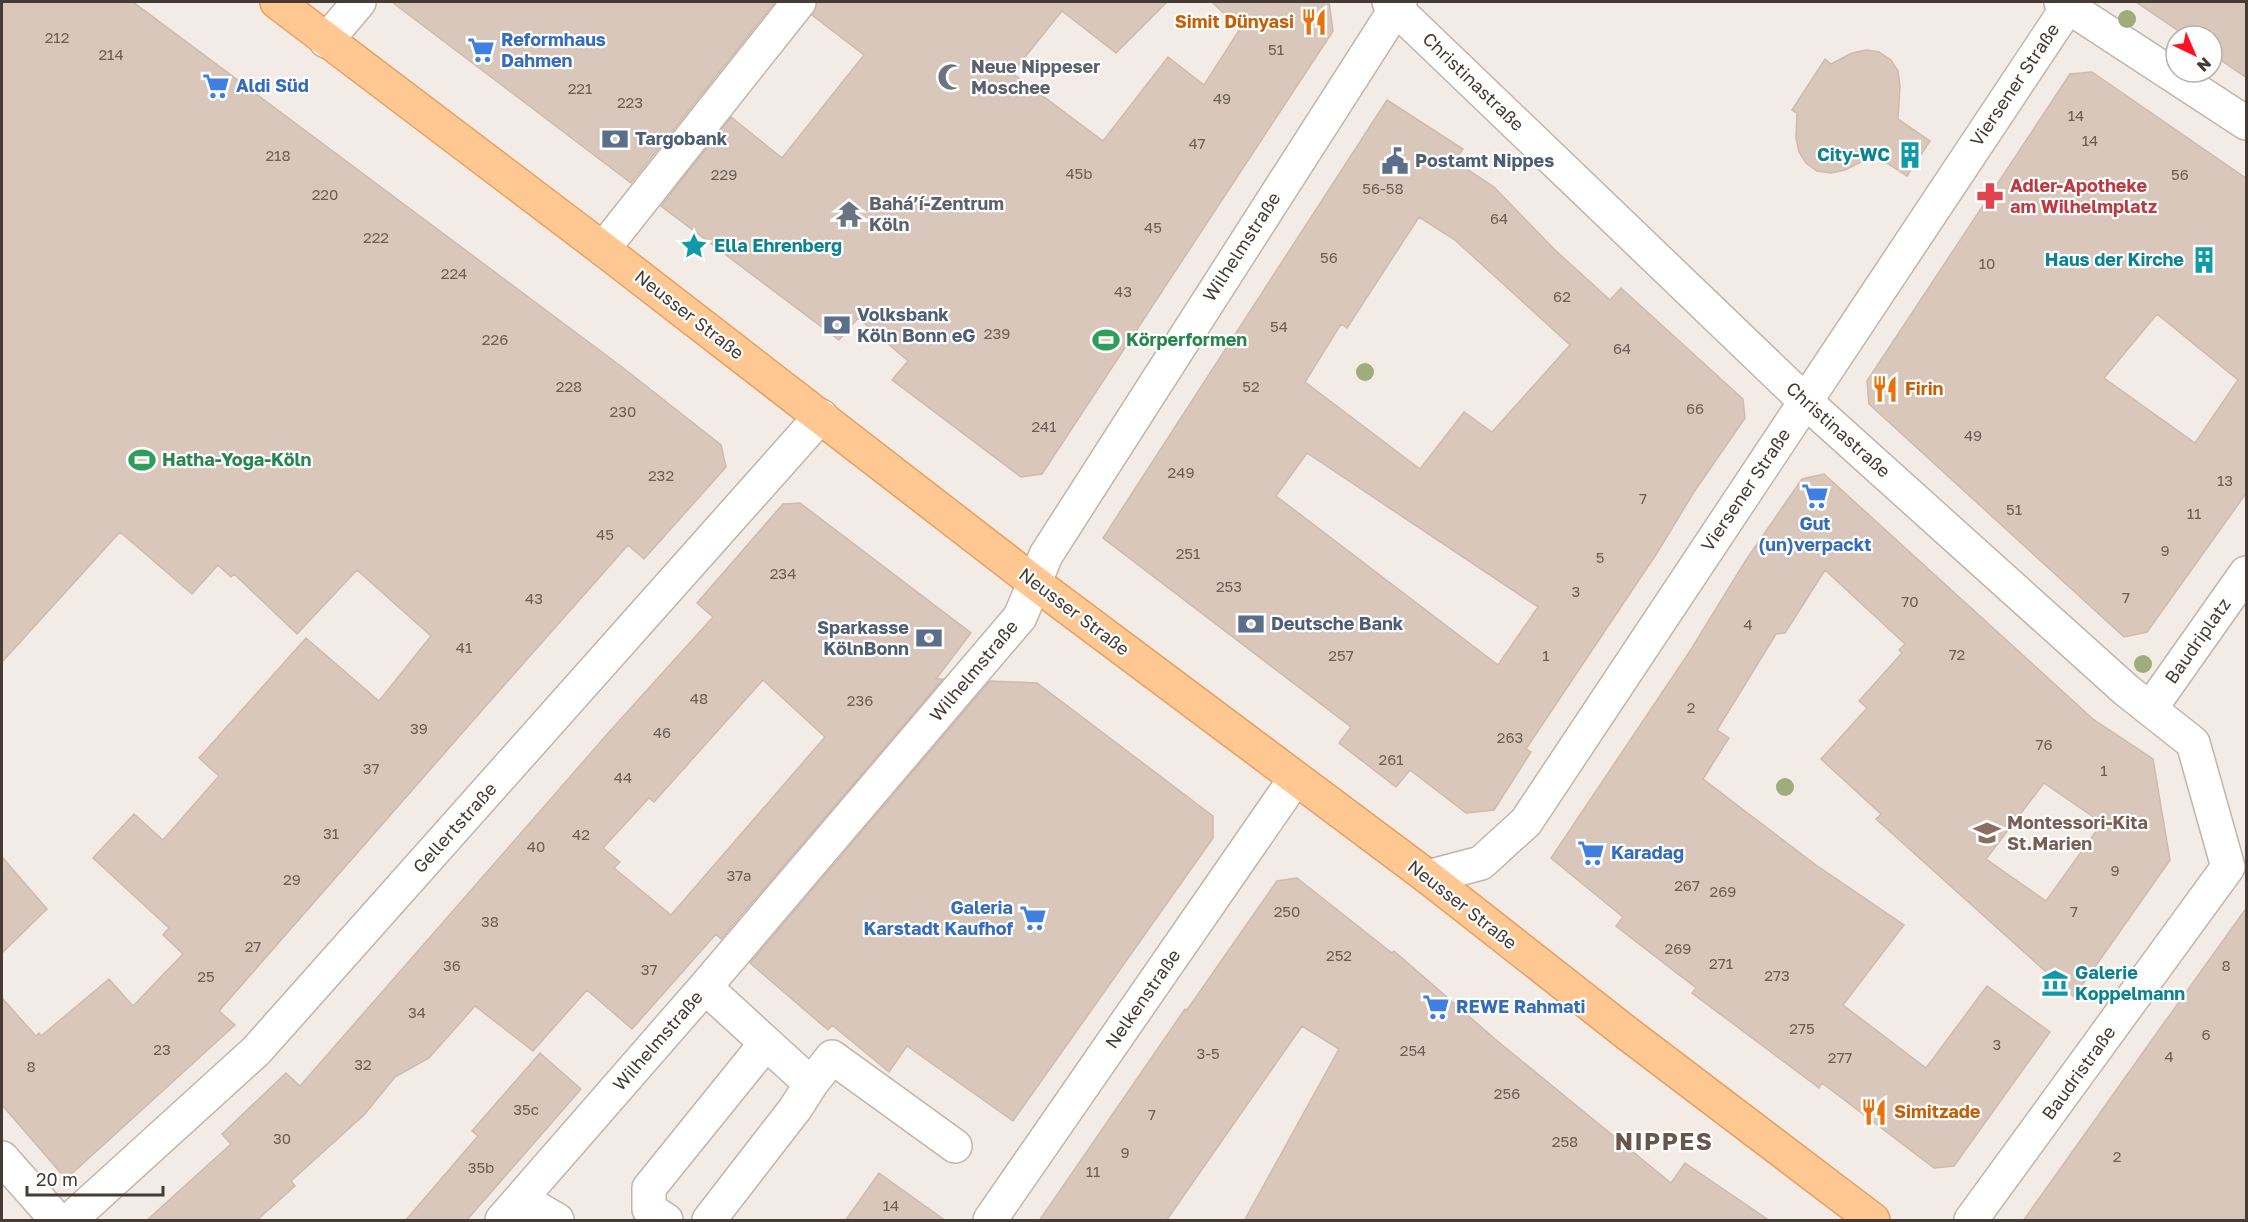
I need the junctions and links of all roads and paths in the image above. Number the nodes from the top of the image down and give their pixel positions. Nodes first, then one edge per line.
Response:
1 (277, 2) edge
2 (359, 2) edge
3 (799, 2) edge
4 (2067, 3) edge
5 (1395, 4) edge
6 (326, 41) junction
7 (2247, 123) edge
8 (603, 249) junction
9 (1806, 401) junction
10 (821, 416) junction
11 (2247, 573) edge
12 (1035, 583) junction
13 (2150, 709) junction
14 (1295, 778) junction
15 (2237, 866) edge
16 (1428, 877) junction
17 (705, 987) junction
18 (766, 1043) junction
19 (811, 1083) junction
20 (955, 1146) dead end
21 (2, 1158) edge
22 (512, 1210) edge
23 (57, 1221) edge
24 (70, 1221) edge
25 (557, 1221) edge
26 (666, 1221) edge
27 (709, 1221) edge
28 (990, 1221) edge
29 (1873, 1221) edge
30 (1971, 1221) edge

1 - 6 main road, Neusser Straße
2 - 6 street
3 - 8 street
4 - 7 street
4 - 9 street, Viersener Straße
5 - 9 street, Christinastraße
5 - 12 street, Wilhelmstraße
6 - 8 main road, Neusser Straße
8 - 10 main road, Neusser Straße
9 - 13 street, Christinastraße
9 - 16 street, Viersener Straße
10 - 12 main road, Neusser Straße
10 - 24 street, Gellertstraße
11 - 13 street, Baudriplatz
12 - 14 main road, Neusser Straße
12 - 17 street, Wilhelmstraße
13 - 15 street, Christinastraße
14 - 16 main road, Neusser Straße
14 - 28 street, Nelkenstraße
15 - 30 street, Baudristraße
16 - 29 main road, Neusser Straße
17 - 18 street
17 - 22 street, Wilhelmstraße
18 - 19 street
18 - 26 street
19 - 20 street
19 - 27 street
21 - 23 street
22 - 25 street

